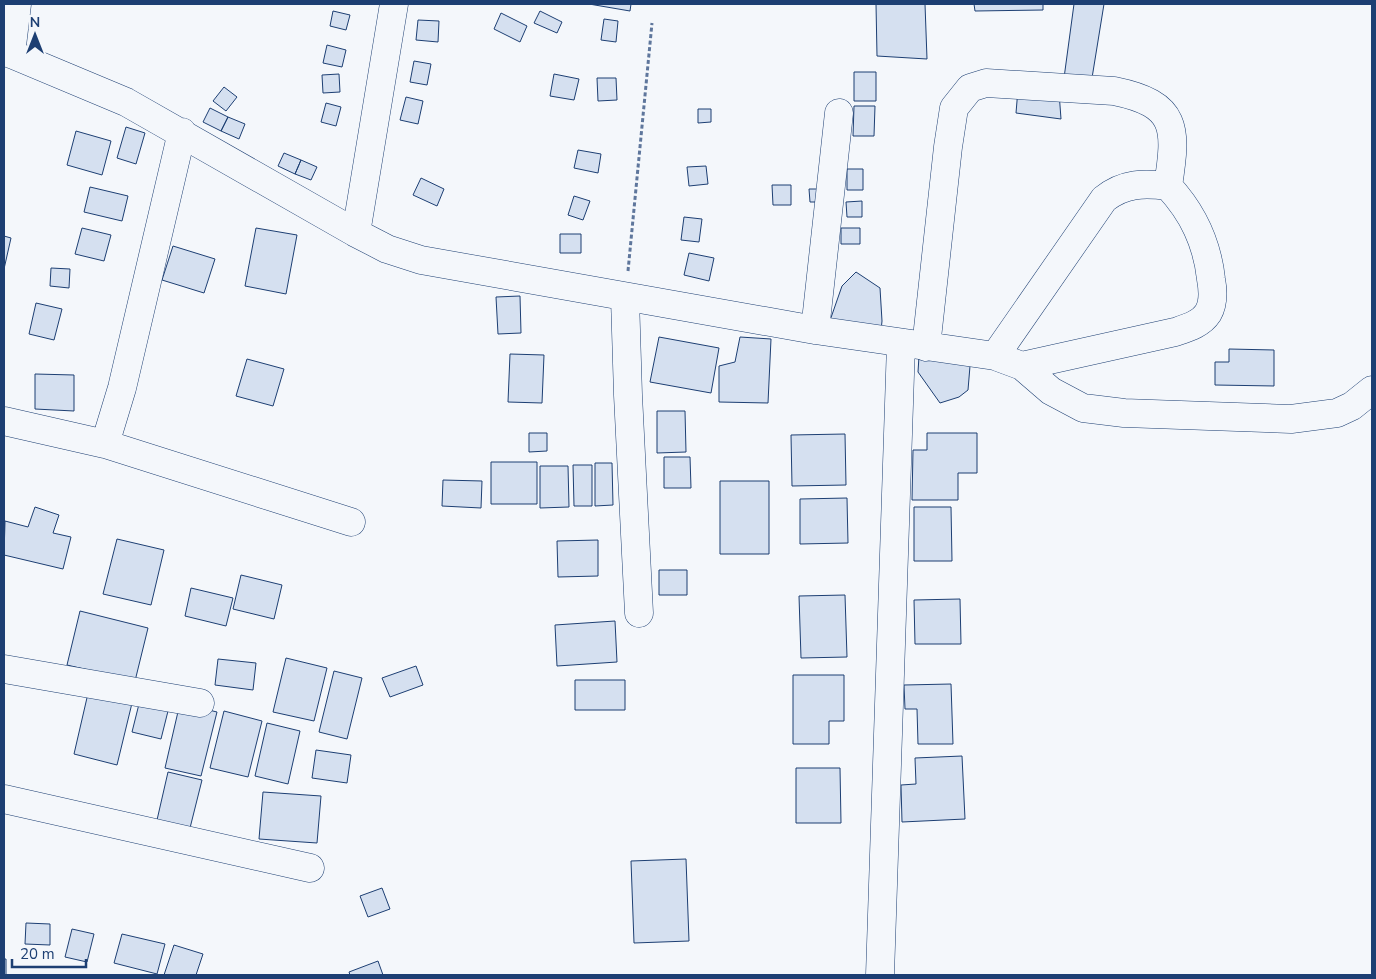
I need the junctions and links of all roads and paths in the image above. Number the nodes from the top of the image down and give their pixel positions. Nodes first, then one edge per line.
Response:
1 (17, 4) edge
2 (394, 4) edge
3 (652, 23) dead end
4 (7, 53) edge
5 (839, 114) dead end
6 (182, 132) junction
7 (1168, 186) junction
8 (356, 233) junction
9 (625, 298) junction
10 (814, 330) junction
11 (914, 346) junction
12 (994, 356) junction
13 (1022, 366) junction
14 (1372, 390) edge
15 (4, 421) edge
16 (105, 444) junction
17 (351, 522) dead end
18 (640, 613) dead end
19 (4, 669) edge
20 (200, 703) dead end
21 (4, 799) edge
22 (310, 868) dead end
23 (880, 975) edge

1 - 4 street
2 - 8 street
3 - 9 path
4 - 6 street
5 - 10 street
6 - 8 street
6 - 16 street
7 - 11 street
7 - 12 street
7 - 13 street
8 - 9 street
9 - 10 street
9 - 18 street
10 - 11 street
11 - 12 street
11 - 23 street
12 - 13 street
13 - 14 street
15 - 16 street
16 - 17 street
19 - 20 street
21 - 22 street

